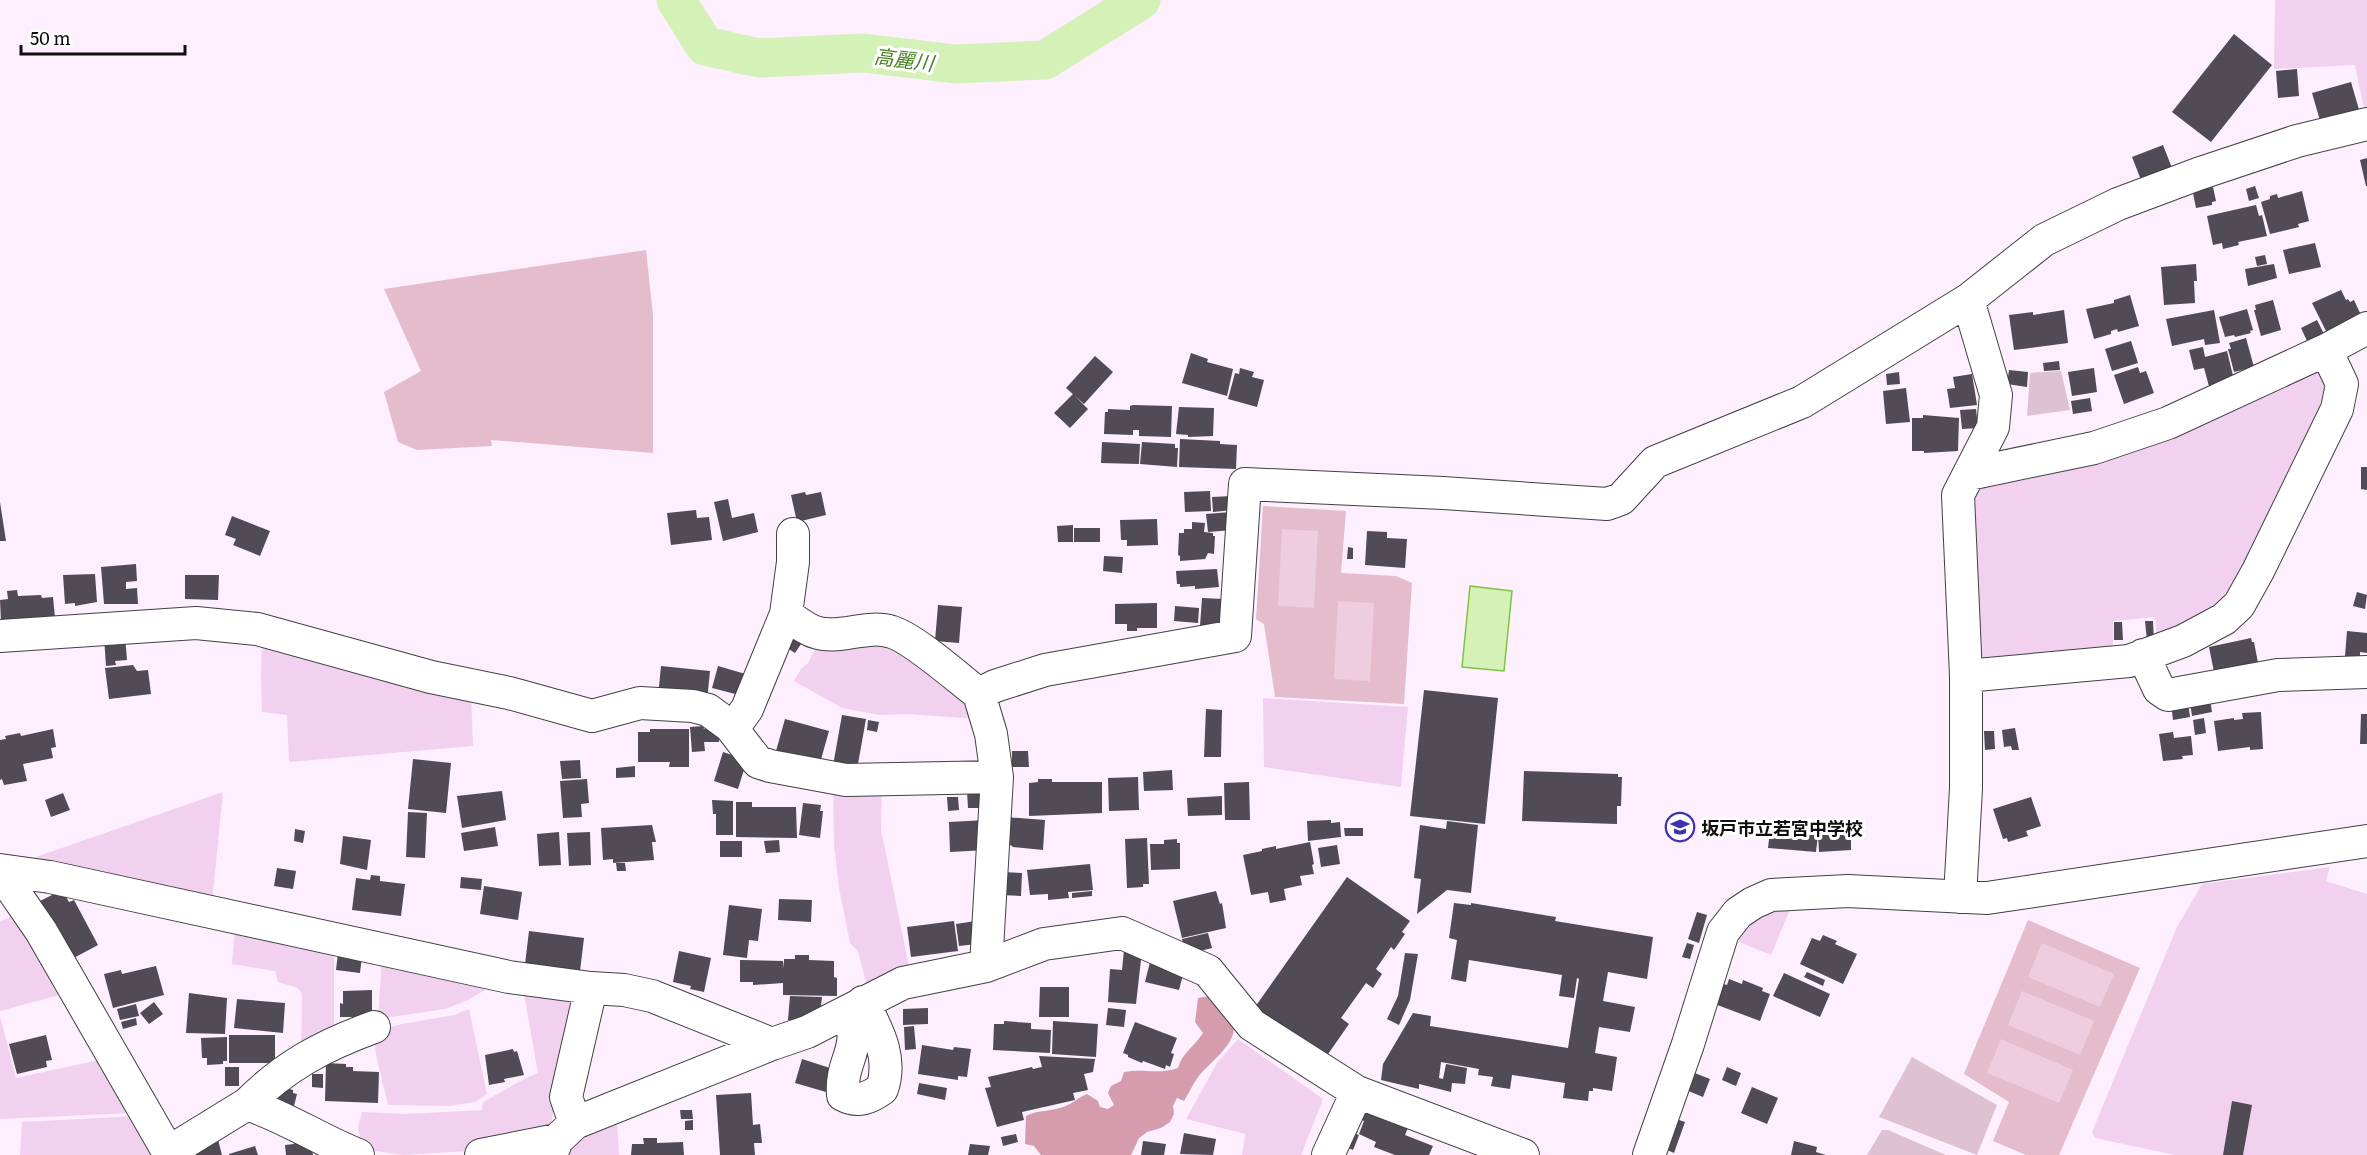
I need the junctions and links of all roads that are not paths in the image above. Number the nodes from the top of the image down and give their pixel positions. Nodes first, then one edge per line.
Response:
1 (2367, 124) edge
2 (1968, 300) junction
3 (2367, 328) edge
4 (2326, 350) junction
5 (1968, 474) junction
6 (793, 534) dead end
7 (786, 614) junction
8 (0, 636) edge
9 (2143, 655) junction
10 (2367, 672) edge
11 (1966, 676) junction
12 (979, 694) junction
13 (730, 726) junction
14 (997, 777) junction
15 (2367, 841) edge
16 (0, 870) edge
17 (0, 878) edge
18 (1960, 897) junction
19 (986, 966) junction
20 (591, 988) junction
21 (374, 1027) dead end
22 (772, 1044) junction
23 (1356, 1092) junction
24 (247, 1104) junction
25 (561, 1139) edge
26 (169, 1154) edge
27 (358, 1155) edge
28 (480, 1155) edge
29 (1328, 1155) edge
30 (1524, 1155) edge
31 (1649, 1155) edge

1 - 2 street
2 - 5 street
2 - 12 street
3 - 4 street
4 - 5 street
4 - 9 street
5 - 11 street
6 - 7 street
7 - 12 street
7 - 13 street
8 - 13 street
9 - 10 street
9 - 11 street
11 - 18 street
12 - 14 street
13 - 14 street
14 - 19 street
15 - 18 street
16 - 20 street
17 - 26 street
18 - 31 street
19 - 22 street
19 - 23 street
20 - 22 street
20 - 25 street
21 - 24 street
22 - 25 street
23 - 29 street
23 - 30 street
24 - 26 street
24 - 27 street
25 - 28 street

